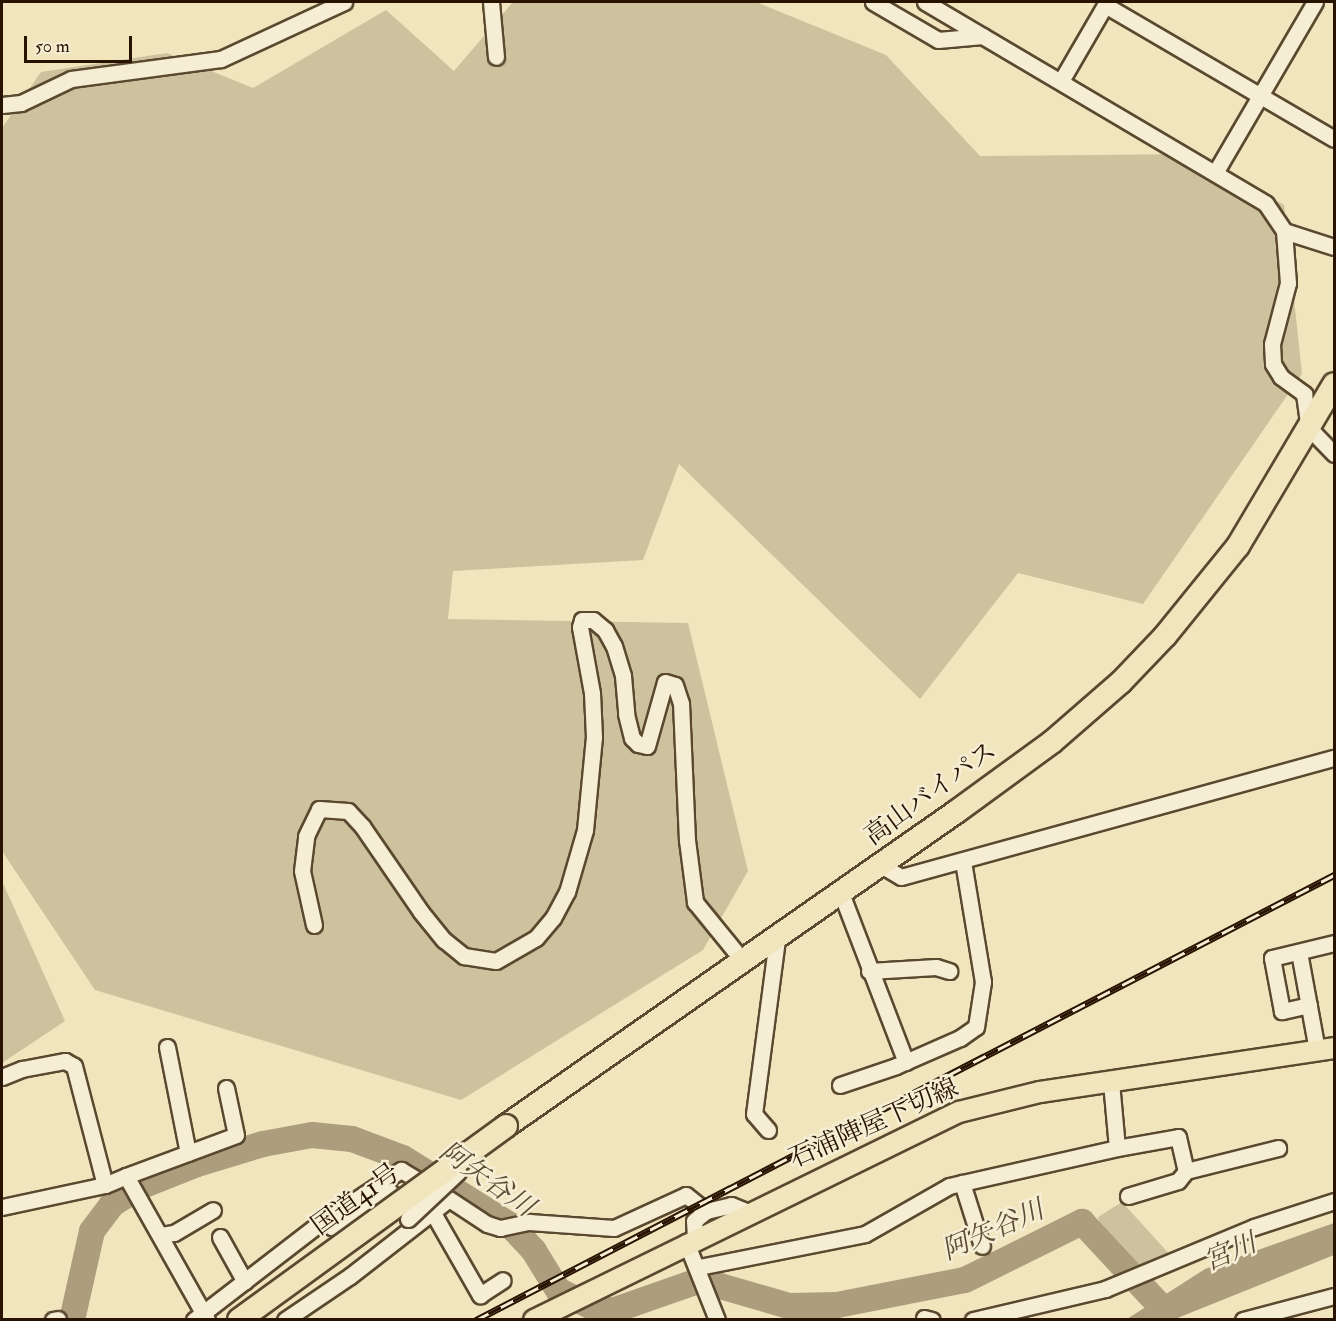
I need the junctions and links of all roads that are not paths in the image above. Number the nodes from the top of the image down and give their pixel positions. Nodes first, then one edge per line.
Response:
1 (344, 2) edge
2 (491, 2) edge
3 (873, 2) edge
4 (925, 2) edge
5 (1315, 2) edge
6 (1106, 3) edge
7 (983, 36) junction
8 (495, 57) dead end
9 (1061, 81) junction
10 (1260, 94) junction
11 (2, 105) edge
12 (1335, 139) edge
13 (1215, 173) junction
14 (1284, 231) junction
15 (1335, 247) edge
16 (1335, 376) edge
17 (1335, 384) edge
18 (1309, 428) junction
19 (1335, 454) edge
20 (1335, 758) edge
21 (963, 861) junction
22 (881, 865) junction
23 (841, 893) junction
24 (314, 925) dead end
25 (777, 939) junction
26 (1335, 943) edge
27 (1299, 951) junction
28 (743, 961) junction
29 (869, 971) junction
30 (949, 971) dead end
31 (1308, 1005) junction
32 (167, 1047) dead end
33 (1326, 1049) edge
34 (906, 1062) junction
35 (2, 1077) edge
36 (1111, 1082) junction
37 (840, 1085) dead end
38 (226, 1088) dead end
39 (506, 1126) junction
40 (768, 1130) dead end
41 (1117, 1148) junction
42 (1278, 1148) dead end
43 (188, 1153) junction
44 (1186, 1171) junction
45 (962, 1183) junction
46 (105, 1185) junction
47 (131, 1185) junction
48 (391, 1192) joint
49 (1128, 1197) dead end
50 (449, 1199) junction
51 (1335, 1201) edge
52 (2, 1208) edge
53 (213, 1210) dead end
54 (706, 1211) junction
55 (748, 1212) junction
56 (433, 1213) junction
57 (161, 1235) junction
58 (220, 1237) dead end
59 (690, 1240) junction
60 (982, 1246) dead end
61 (272, 1262) junction
62 (700, 1270) junction
63 (503, 1280) dead end
64 (245, 1282) junction
65 (324, 1290) junction
66 (1335, 1296) edge
67 (201, 1318) edge
68 (239, 1320) edge
69 (285, 1320) edge
70 (534, 1320) edge
71 (717, 1320) edge
72 (973, 1320) edge
73 (1243, 1320) edge

1 - 11 street
2 - 8 street
3 - 7 street
4 - 7 street
5 - 10 street
6 - 9 street
6 - 10 street
7 - 9 street
9 - 13 street
10 - 12 street
10 - 13 street
13 - 14 street
14 - 15 street
14 - 18 street
16 - 18 highway, 高山バイパス
17 - 18 highway, 高山バイパス
18 - 19 street
18 - 22 highway, 高山バイパス
20 - 21 street
21 - 22 street
21 - 34 street
22 - 23 highway, 高山バイパス
23 - 25 highway, 高山バイパス
23 - 29 street
24 - 28 street
25 - 28 highway, 高山バイパス
25 - 40 street
26 - 27 street
27 - 31 street
27 - 31 street
28 - 39 highway, 高山バイパス
29 - 30 street
29 - 34 street
31 - 33 street
32 - 43 street
33 - 36 main road, 石浦陣屋下切線
34 - 37 street
35 - 46 street
36 - 41 street
36 - 55 main road, 石浦陣屋下切線
38 - 43 street
39 - 48 highway, bridge
39 - 65 street, bridge
39 - 68 highway, 国道41号, bridge
41 - 44 street
41 - 45 street
42 - 44 street
43 - 47 street
44 - 49 street
45 - 60 street
45 - 62 street
46 - 47 street
46 - 52 street
47 - 57 street
48 - 61 street
50 - 54 street
50 - 56 street
50 - 61 street
51 - 72 street
53 - 57 street
54 - 55 street
54 - 59 street
55 - 59 main road, 石浦陣屋下切線
56 - 63 street
56 - 65 street
57 - 67 street
58 - 64 street
59 - 62 street
59 - 70 main road, 石浦陣屋下切線
61 - 64 street
62 - 71 street
64 - 67 street
65 - 69 street
66 - 73 street

